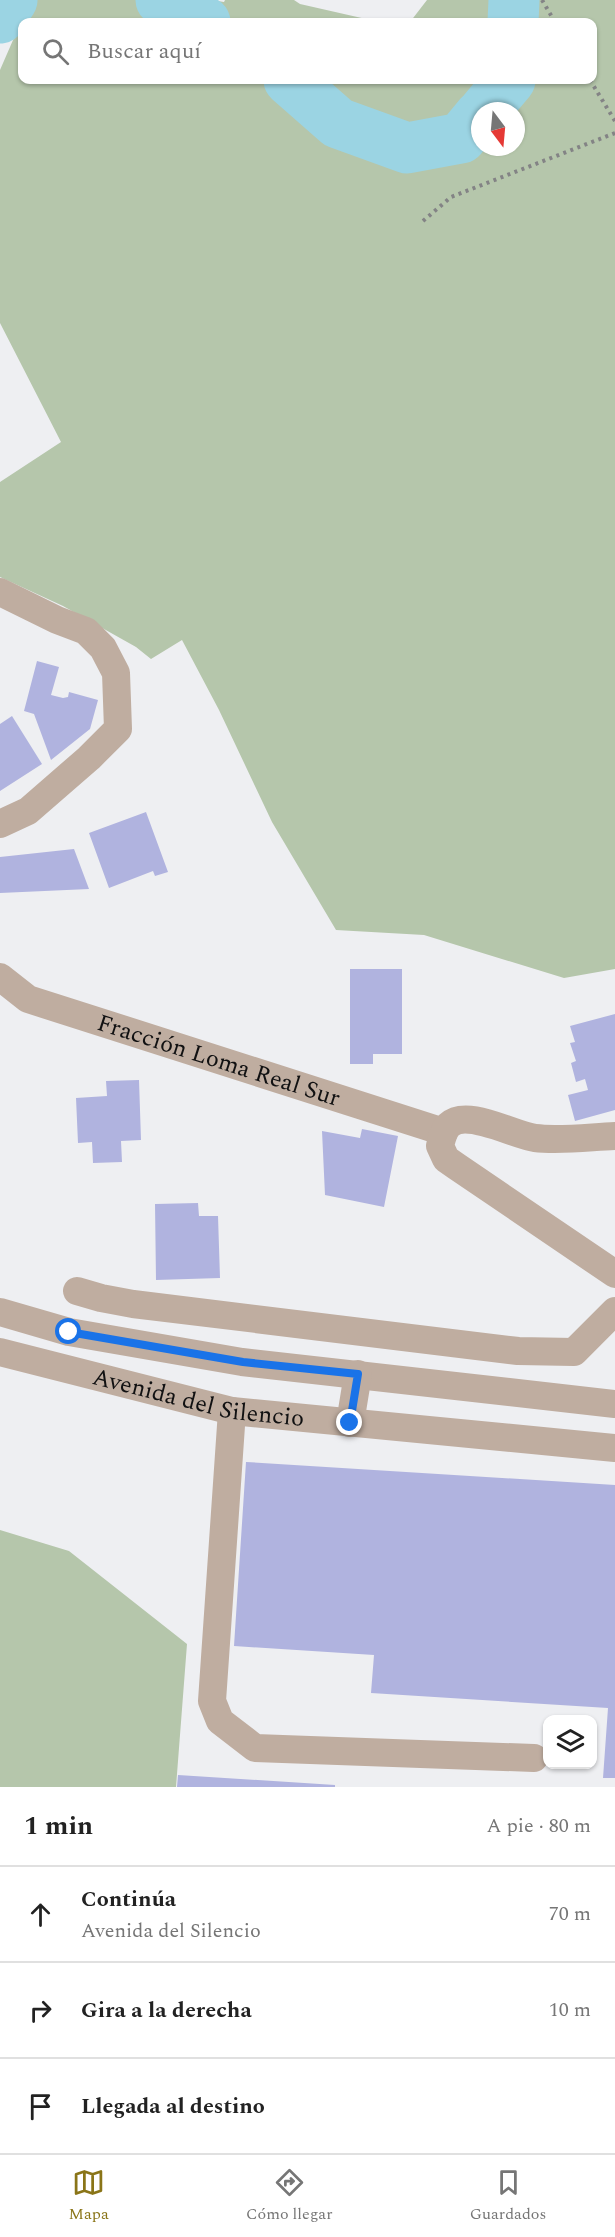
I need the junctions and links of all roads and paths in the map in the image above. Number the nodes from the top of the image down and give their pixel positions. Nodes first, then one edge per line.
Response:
1 (542, 0) edge
2 (553, 18) edge
3 (592, 84) edge
4 (615, 121) edge
5 (615, 133) edge
6 (423, 221) dead end
7 (0, 592) edge
8 (0, 824) edge
9 (0, 977) edge
10 (444, 1132) junction
11 (615, 1136) edge
12 (615, 1274) edge
13 (77, 1291) dead end
14 (615, 1311) edge
15 (0, 1312) edge
16 (0, 1352) edge
17 (358, 1374) junction
18 (615, 1404) edge
19 (232, 1411) junction
20 (350, 1423) junction
21 (615, 1448) edge
22 (534, 1758) dead end

1 - 2 path
3 - 4 path
5 - 6 path
7 - 8 street
9 - 10 street, Fracción Loma Real Sur
10 - 11 street
10 - 12 street
13 - 14 street
15 - 17 street, Avenida del Silencio
16 - 19 street, Avenida del Silencio
17 - 18 street, Avenida del Silencio
17 - 20 street
19 - 20 street, Avenida del Silencio
19 - 22 street
20 - 21 street, Avenida del Silencio

